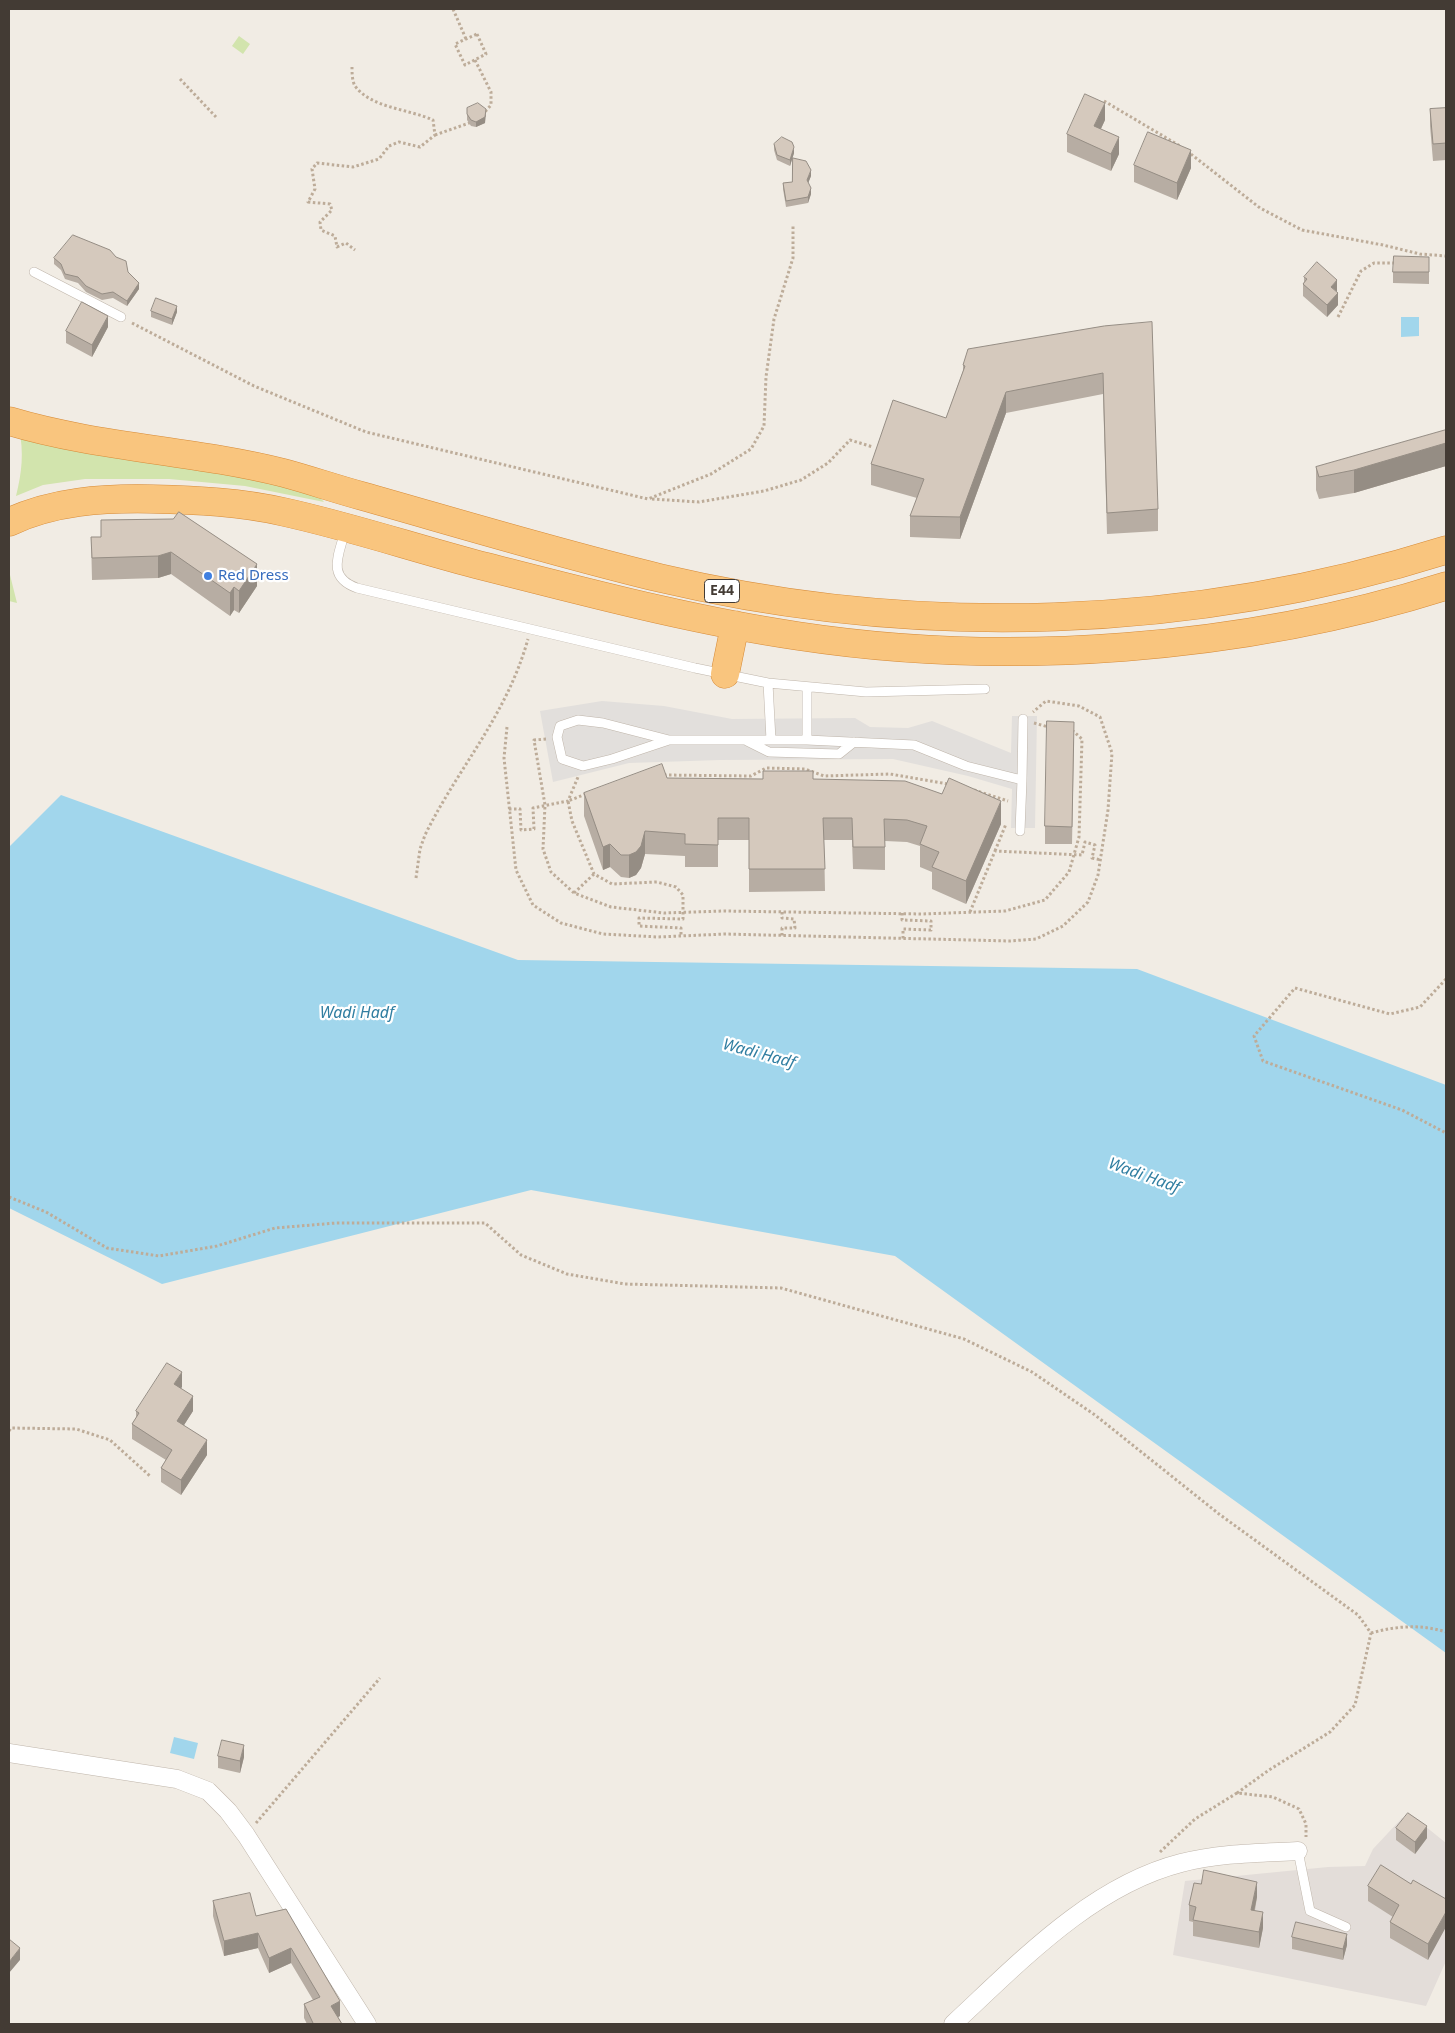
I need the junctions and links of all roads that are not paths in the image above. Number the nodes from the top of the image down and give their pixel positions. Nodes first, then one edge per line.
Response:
1 (34, 272) dead end
2 (121, 317) road end
3 (9, 421) edge
4 (355, 494) junction
5 (9, 522) edge
6 (346, 528) junction
7 (1446, 550) edge
8 (1446, 586) edge
9 (735, 625) junction
10 (725, 674) junction
11 (768, 683) junction
12 (807, 687) junction
13 (985, 689) dead end
14 (1023, 719) road end
15 (669, 740) junction
16 (745, 740) junction
17 (771, 740) junction
18 (807, 740) junction
19 (854, 742) junction
20 (1022, 780) junction
21 (1020, 832) dead end
22 (9, 1752) edge
23 (1298, 1851) joint
24 (1346, 1927) dead end
25 (367, 2024) edge
26 (953, 2024) edge

1 - 2 lane
3 - 4 highway, E44
4 - 6 highway
4 - 7 highway, E44
5 - 6 highway, E44
6 - 9 highway, E44
6 - 10 lane
8 - 9 highway, E44
9 - 10 highway
10 - 11 lane
11 - 12 lane
11 - 17 lane
12 - 13 lane
12 - 18 lane
14 - 20 lane
15 - 15 lane
15 - 16 lane
16 - 17 lane
16 - 19 lane
17 - 18 lane
18 - 19 lane
19 - 20 lane
20 - 21 lane
22 - 25 street
23 - 24 lane
23 - 26 street

